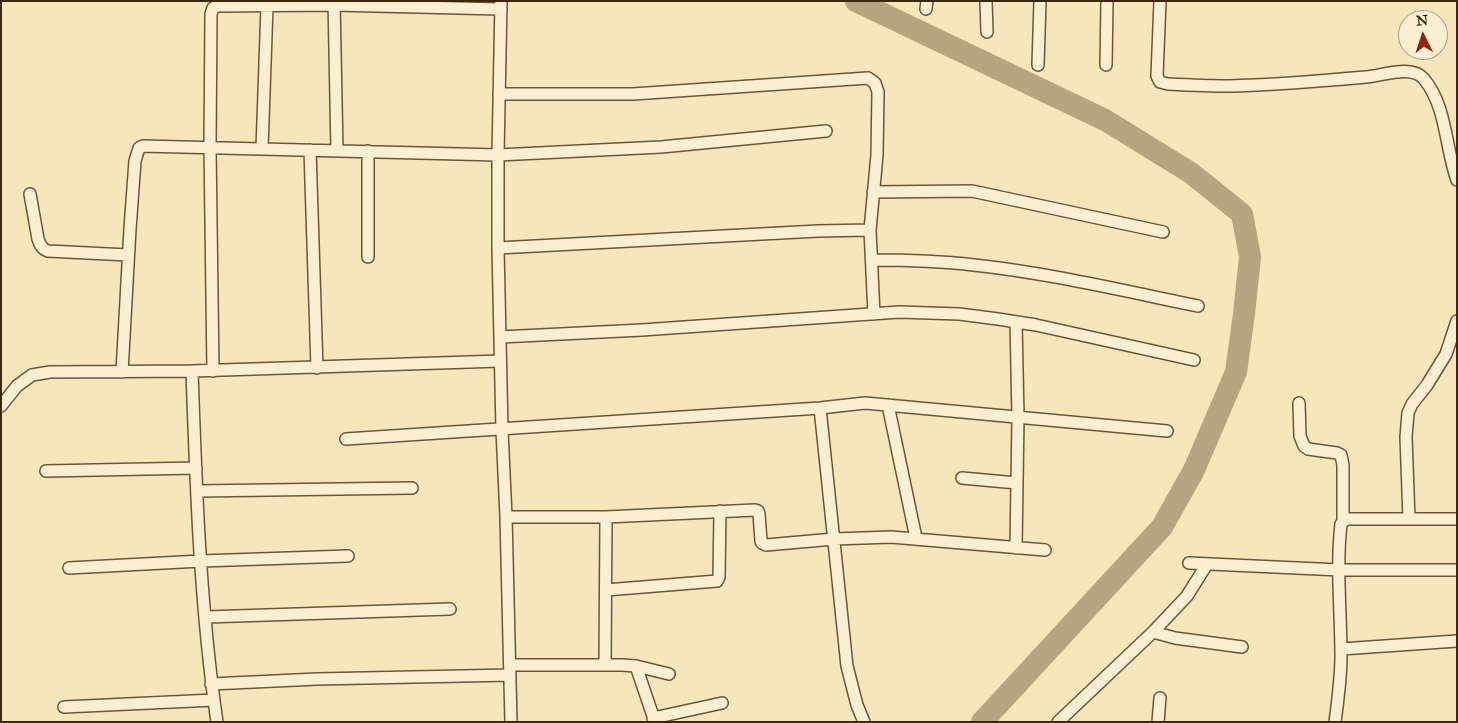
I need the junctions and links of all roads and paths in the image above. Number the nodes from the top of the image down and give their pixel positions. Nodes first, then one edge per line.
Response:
1 (986, 1) edge
2 (1040, 1) edge
3 (1107, 1) edge
4 (1160, 1) edge
5 (334, 3) edge
6 (234, 4) edge
7 (501, 5) edge
8 (267, 6) junction
9 (986, 32) dead end
10 (1038, 65) dead end
11 (1106, 65) dead end
12 (499, 94) junction
13 (826, 131) dead end
14 (210, 147) junction
15 (262, 148) junction
16 (310, 150) junction
17 (337, 151) junction
18 (368, 151) junction
19 (498, 155) junction
20 (1457, 180) edge
21 (873, 192) junction
22 (30, 194) dead end
23 (870, 230) junction
24 (1163, 232) dead end
25 (498, 248) junction
26 (128, 255) junction
27 (368, 257) dead end
28 (872, 260) junction
29 (1198, 306) dead end
30 (874, 314) junction
31 (1457, 320) edge
32 (1016, 322) junction
33 (500, 337) junction
34 (1194, 360) dead end
35 (500, 361) junction
36 (317, 368) junction
37 (213, 371) junction
38 (122, 372) junction
39 (192, 372) junction
40 (1299, 403) dead end
41 (888, 405) junction
42 (1, 406) edge
43 (820, 408) junction
44 (1018, 417) junction
45 (502, 430) junction
46 (1168, 430) dead end
47 (346, 439) dead end
48 (196, 468) junction
49 (46, 472) dead end
50 (962, 478) dead end
51 (1017, 483) junction
52 (412, 488) dead end
53 (197, 491) junction
54 (720, 512) junction
55 (506, 517) junction
56 (606, 517) junction
57 (1408, 518) junction
58 (1457, 519) edge
59 (1343, 520) junction
60 (916, 538) junction
61 (834, 539) junction
62 (1016, 548) junction
63 (1045, 550) dead end
64 (348, 556) dead end
65 (201, 561) junction
66 (1189, 564) dead end
67 (1207, 564) junction
68 (69, 568) dead end
69 (1340, 570) junction
70 (1457, 570) edge
71 (606, 590) junction
72 (450, 609) dead end
73 (206, 617) junction
74 (1153, 632) junction
75 (1457, 640) edge
76 (1242, 647) dead end
77 (1341, 649) junction
78 (605, 664) junction
79 (636, 666) junction
80 (510, 670) junction
81 (669, 674) dead end
82 (211, 684) junction
83 (1160, 698) dead end
84 (214, 700) junction
85 (722, 702) dead end
86 (64, 707) dead end
87 (654, 720) edge
88 (217, 722) edge
89 (510, 722) edge
90 (864, 722) edge
91 (1058, 722) edge
92 (1158, 722) edge
93 (1334, 722) edge

1 - 9 street
2 - 10 street
3 - 11 street
4 - 20 street
5 - 7 street
5 - 8 street
5 - 17 street
6 - 8 street
6 - 14 street
7 - 12 street
8 - 15 street
12 - 19 street
12 - 21 street
13 - 19 street
14 - 15 street
14 - 26 street
14 - 37 street
15 - 16 street
16 - 17 street
16 - 36 street
17 - 18 street
18 - 19 street
18 - 27 street
19 - 25 street
21 - 23 street
21 - 24 street
22 - 26 street
23 - 25 street
23 - 28 street
25 - 33 street
26 - 38 street
28 - 29 street
28 - 30 street
30 - 32 street
30 - 33 street
31 - 57 street
32 - 34 street
32 - 44 street
33 - 35 street
35 - 36 street
35 - 45 street
36 - 37 street
37 - 39 street
38 - 39 street
38 - 42 street
39 - 48 street
40 - 59 street
41 - 43 street
41 - 44 street
41 - 60 street
43 - 45 street
43 - 61 street
44 - 46 street
44 - 51 street
45 - 47 street
45 - 55 street
48 - 49 street
48 - 53 street
50 - 51 street
51 - 62 street
52 - 53 street
53 - 65 street
54 - 56 street
54 - 61 street
54 - 71 street
55 - 56 street
55 - 80 street
56 - 71 street
57 - 58 street
57 - 59 street
59 - 69 street
60 - 61 street
60 - 62 street
61 - 90 street
62 - 63 street
64 - 65 street
65 - 68 street
65 - 73 street
66 - 67 street
67 - 69 street
67 - 74 street
69 - 70 street
69 - 77 street
71 - 78 street
72 - 73 street
73 - 82 street
74 - 76 street
74 - 91 street
75 - 77 street
77 - 93 street
78 - 79 street
78 - 80 street
79 - 81 street
79 - 87 street
80 - 82 street
80 - 89 street
82 - 84 street
83 - 92 street
84 - 86 street
84 - 88 street
85 - 87 street

